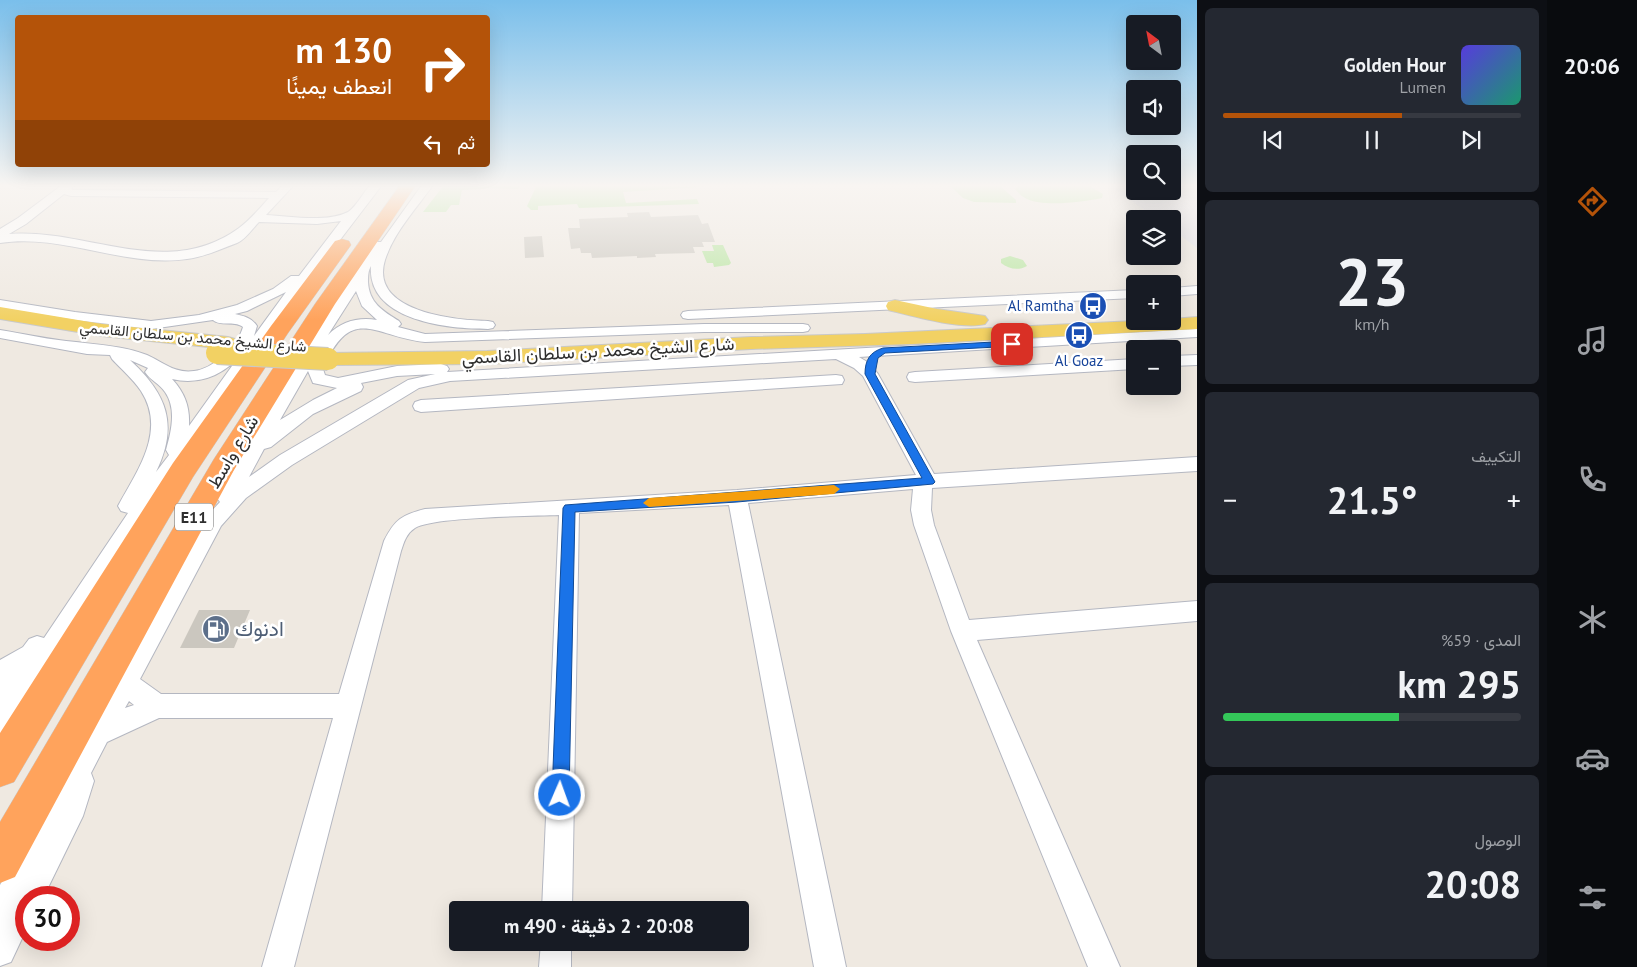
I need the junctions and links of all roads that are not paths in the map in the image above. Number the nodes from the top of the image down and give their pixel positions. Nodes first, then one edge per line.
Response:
1 (17, 230) edge
2 (243, 230) edge
3 (340, 230) edge
4 (354, 230) edge
5 (376, 230) edge
6 (391, 230) edge
7 (392, 230) edge
8 (389, 234) junction
9 (28, 236) junction
10 (0, 239) edge
11 (316, 261) junction
12 (362, 269) junction
13 (1197, 290) edge
14 (1181, 291) edge
15 (1126, 294) edge
16 (0, 304) edge
17 (896, 306) junction
18 (1197, 308) edge
19 (1181, 309) edge
20 (0, 313) edge
21 (1126, 319) edge
22 (1126, 319) edge
23 (978, 320) junction
24 (1181, 322) edge
25 (1197, 323) edge
26 (0, 324) edge
27 (526, 324) junction
28 (151, 325) junction
29 (1181, 329) edge
30 (1197, 333) edge
31 (0, 334) edge
32 (808, 335) junction
33 (503, 337) junction
34 (441, 338) junction
35 (1104, 340) junction
36 (76, 347) junction
37 (223, 348) junction
38 (883, 350) junction
39 (836, 354) junction
40 (117, 356) junction
41 (607, 359) junction
42 (1126, 359) edge
43 (1197, 360) edge
44 (1181, 361) edge
45 (1126, 364) edge
46 (631, 365) junction
47 (441, 369) junction
48 (870, 374) junction
49 (915, 377) dead end
50 (836, 380) dead end
51 (638, 393) junction
52 (421, 406) dead end
53 (1197, 465) edge
54 (169, 468) junction
55 (242, 471) junction
56 (926, 482) junction
57 (737, 497) junction
58 (569, 508) junction
59 (214, 521) junction
60 (120, 539) junction
61 (90, 563) junction
62 (1197, 611) edge
63 (962, 631) junction
64 (33, 652) junction
65 (0, 673) edge
66 (126, 682) junction
67 (0, 703) edge
68 (158, 706) junction
69 (348, 706) junction
70 (0, 728) edge
71 (98, 734) junction
72 (83, 760) junction
73 (0, 768) edge
74 (0, 862) edge
75 (33, 886) edge
76 (557, 901) edge
77 (0, 915) edge
78 (15, 922) edge
79 (0, 951) edge
80 (556, 951) edge
81 (278, 967) edge
82 (555, 967) edge
83 (830, 967) edge
84 (1104, 967) edge

1 - 9 street
2 - 9 street
3 - 11 street
4 - 73 highway, شارع واسط / E11
5 - 74 highway, شارع واسط / E11
6 - 8 street
7 - 8 street
8 - 12 street
8 - 27 street
9 - 10 street
11 - 28 street
11 - 54 street
12 - 34 street
12 - 55 street
13 - 14 street
15 - 17 street
16 - 28 street
17 - 23 main road
17 - 27 street
18 - 19 main road
20 - 37 main road, شارع الشيخ محمد بن سلطان القاسمي
21 - 23 main road, شارع الشيخ محمد بن سلطان القاسمي
22 - 32 main road, شارع الشيخ محمد بن سلطان القاسمي
23 - 32 main road, شارع الشيخ محمد بن سلطان القاسمي
24 - 25 main road, شارع الشيخ محمد بن سلطان القاسمي
26 - 37 main road, شارع الشيخ محمد بن سلطان القاسمي
27 - 33 street
28 - 36 street
29 - 30 main road
30 - 35 street
31 - 36 street
32 - 33 street
32 - 37 main road, شارع الشيخ محمد بن سلطان القاسمي, bridge
32 - 41 street
33 - 34 street
34 - 47 street
35 - 38 street
35 - 42 street
36 - 40 street
38 - 39 street
38 - 48 street
39 - 46 street
39 - 48 street
40 - 54 street
40 - 61 street
41 - 46 street
41 - 47 street
43 - 44 street
45 - 49 street
46 - 51 street
46 - 59 street
47 - 55 street
48 - 56 street
50 - 51 street
51 - 52 street
53 - 56 street
54 - 60 street
55 - 59 street
56 - 57 street
56 - 63 street
57 - 58 street
57 - 83 street
58 - 69 street
58 - 76 street
59 - 66 street
60 - 61 street
60 - 70 street
61 - 64 street
62 - 63 street
63 - 84 street
64 - 65 street
64 - 67 street
66 - 68 street
66 - 71 street
68 - 69 street
68 - 71 street
69 - 81 street
71 - 72 street
72 - 75 street
72 - 77 street
78 - 79 street
80 - 82 street

